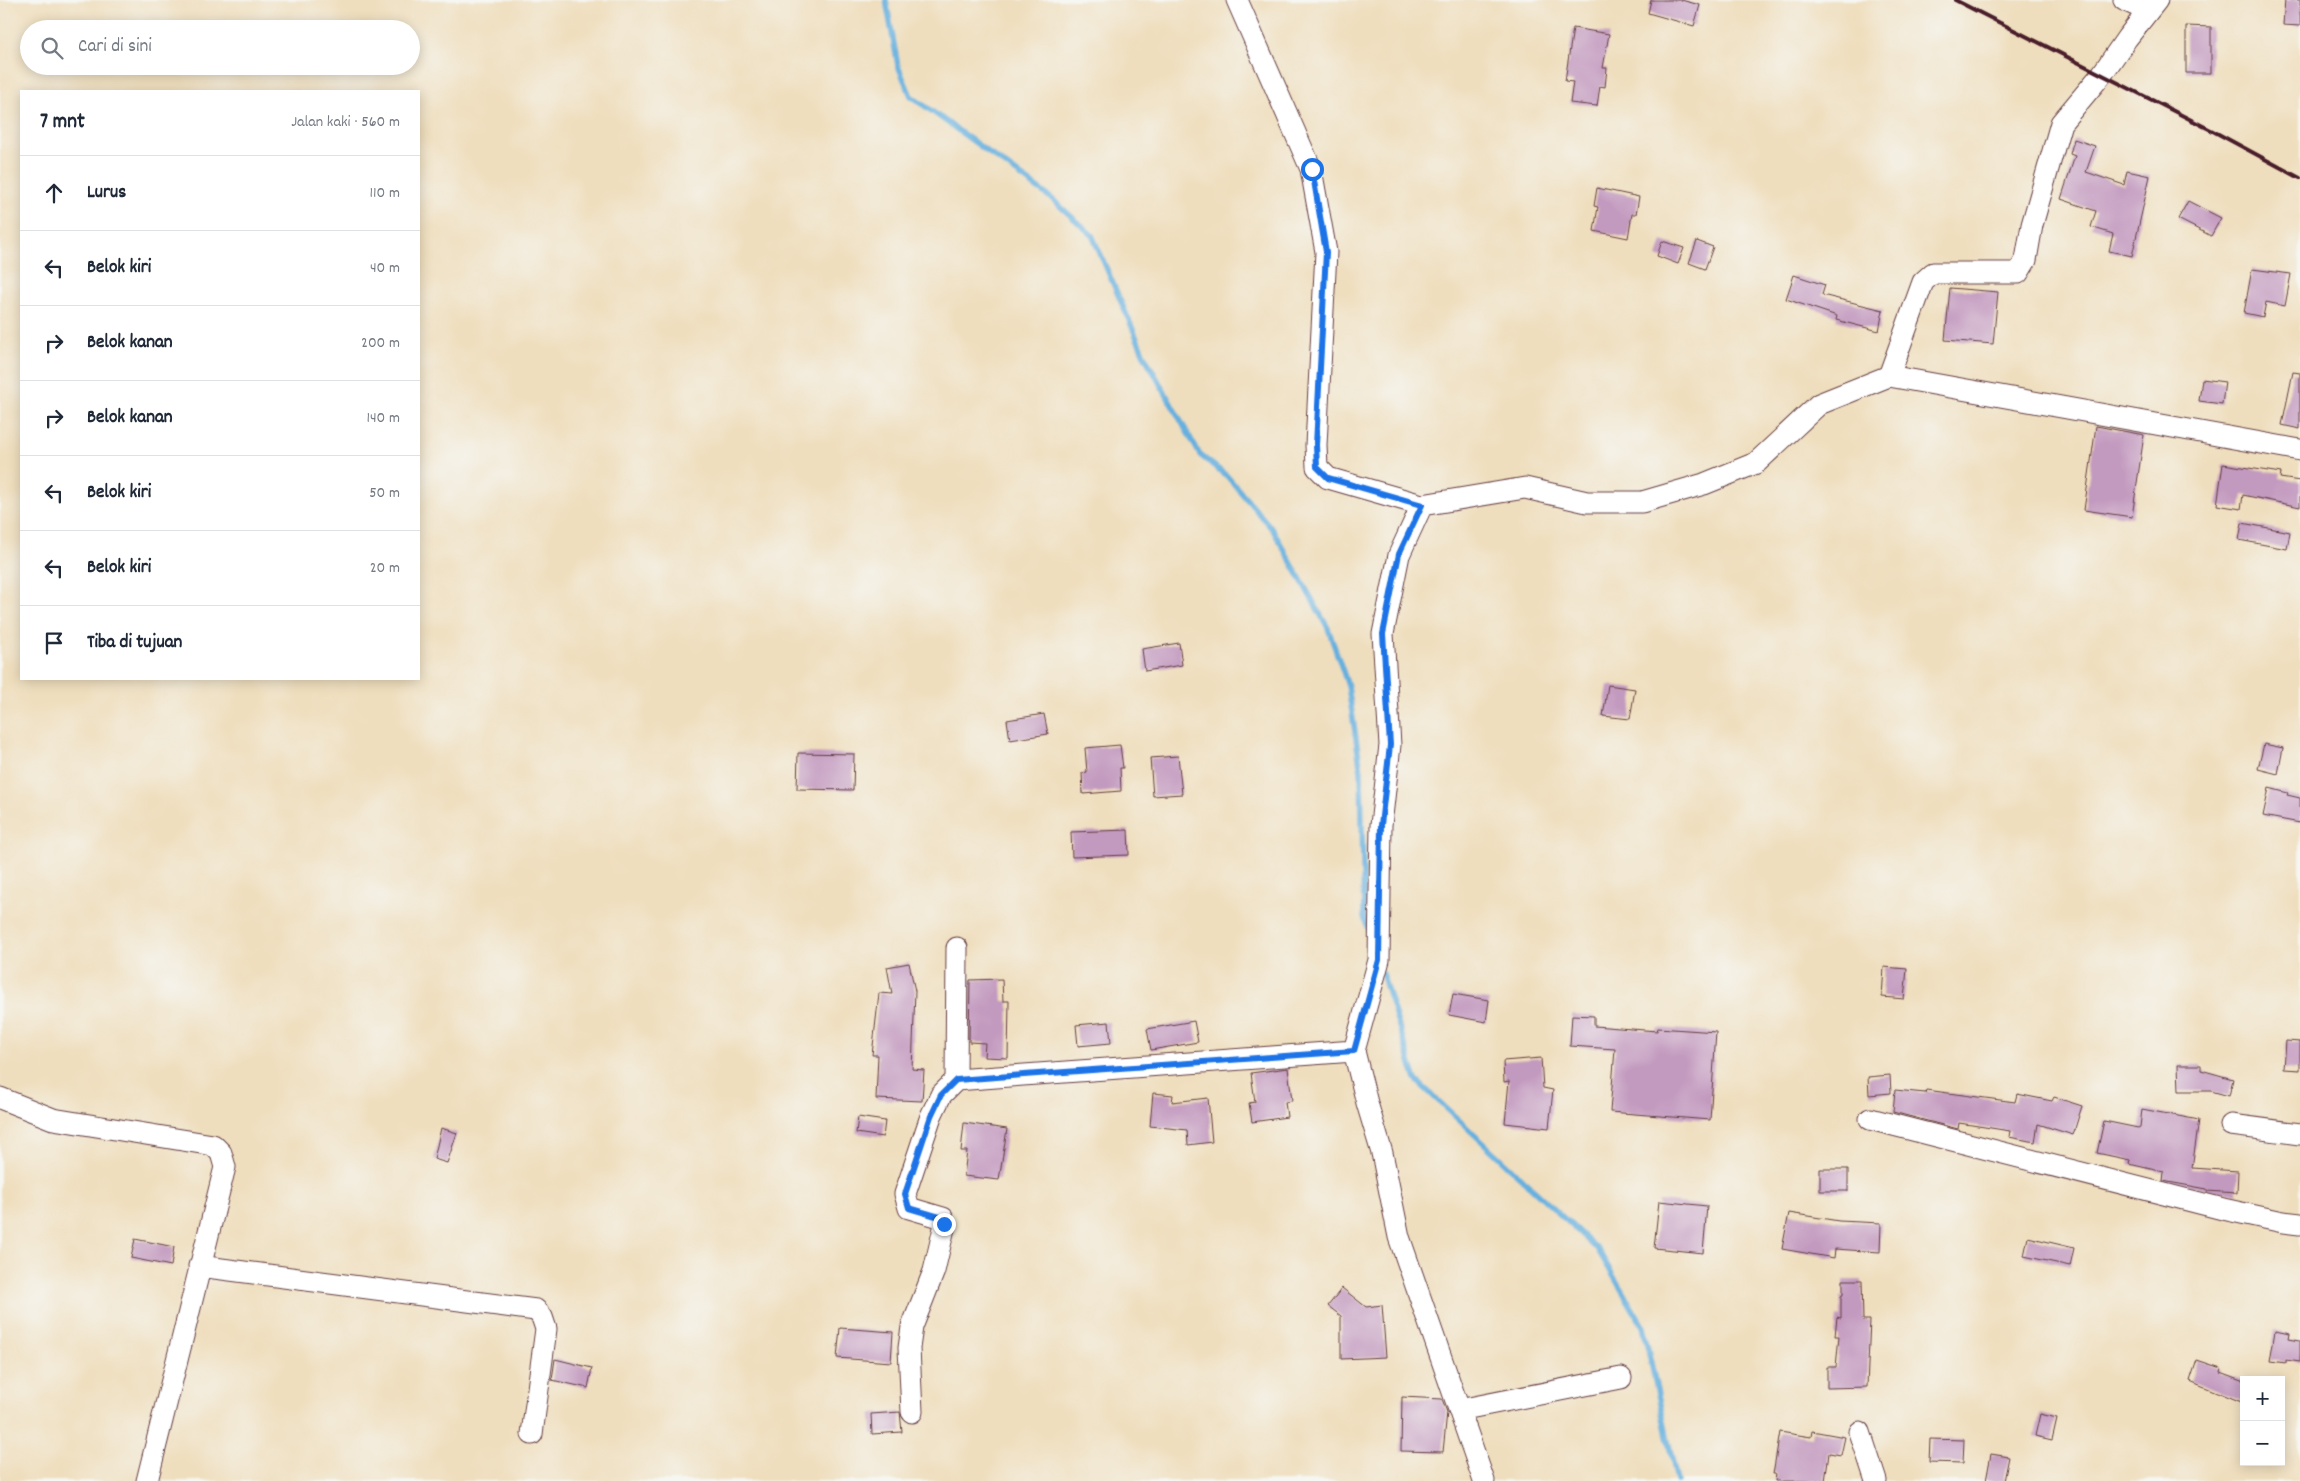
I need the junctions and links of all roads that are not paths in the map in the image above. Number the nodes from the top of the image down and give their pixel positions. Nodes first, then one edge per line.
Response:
1 (1237, 0) edge
2 (2124, 0) edge
3 (2152, 5) edge
4 (1889, 376) junction
5 (2300, 450) edge
6 (1422, 505) junction
7 (957, 948) dead end
8 (1354, 1051) junction
9 (956, 1080) junction
10 (0, 1098) edge
11 (1870, 1119) dead end
12 (2231, 1125) dead end
13 (2300, 1134) edge
14 (2300, 1224) edge
15 (200, 1266) junction
16 (1621, 1378) dead end
17 (1459, 1410) junction
18 (912, 1412) dead end
19 (1860, 1432) dead end
20 (532, 1434) dead end
21 (147, 1481) edge
22 (1484, 1481) edge
23 (1876, 1481) edge

1 - 6 street
2 - 3 street
3 - 4 street
4 - 5 street
4 - 6 street
6 - 8 street
7 - 9 street
8 - 9 street
8 - 17 street
9 - 18 street
10 - 15 street
11 - 14 street
12 - 13 street
15 - 20 street
15 - 21 street
16 - 17 street
17 - 22 street
19 - 23 street

